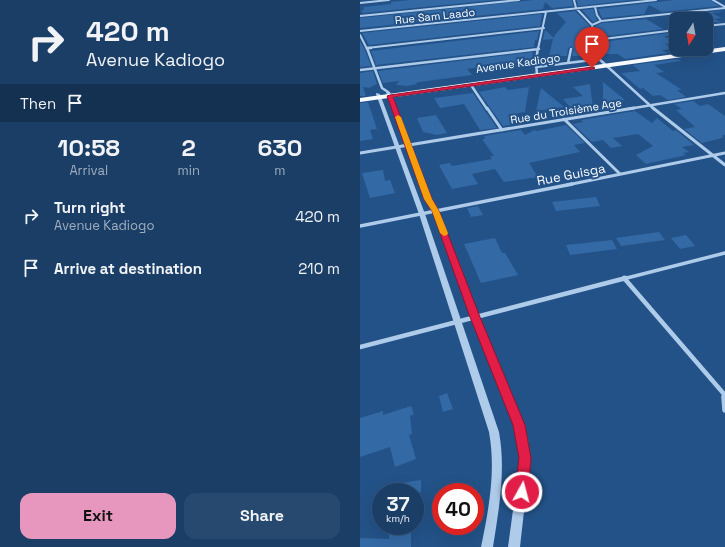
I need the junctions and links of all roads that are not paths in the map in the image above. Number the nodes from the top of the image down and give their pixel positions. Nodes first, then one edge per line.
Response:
1 (389, 0) edge
2 (519, 0) edge
3 (574, 0) edge
4 (656, 0) edge
5 (713, 0) edge
6 (360, 3) edge
7 (596, 6) junction
8 (725, 7) edge
9 (576, 8) junction
10 (546, 12) junction
11 (360, 16) edge
12 (601, 21) junction
13 (725, 24) edge
14 (592, 25) junction
15 (713, 25) edge
16 (544, 28) junction
17 (360, 31) edge
18 (669, 31) edge
19 (360, 35) edge
20 (595, 40) junction
21 (725, 46) edge
22 (713, 47) edge
23 (367, 48) junction
24 (539, 49) junction
25 (571, 49) dead end
26 (725, 49) edge
27 (669, 54) edge
28 (568, 63) junction
29 (603, 63) junction
30 (375, 68) junction
31 (360, 70) edge
32 (536, 71) junction
33 (471, 85) junction
34 (380, 93) junction
35 (725, 93) edge
36 (389, 94) junction
37 (360, 96) edge
38 (360, 100) edge
39 (649, 105) junction
40 (564, 119) junction
41 (502, 130) junction
42 (409, 145) junction
43 (396, 147) junction
44 (360, 153) edge
45 (725, 153) edge
46 (712, 155) junction
47 (725, 165) edge
48 (620, 174) junction
49 (436, 211) junction
50 (422, 214) junction
51 (360, 226) edge
52 (725, 253) edge
53 (624, 278) junction
54 (475, 317) junction
55 (458, 321) junction
56 (360, 347) edge
57 (724, 394) edge
58 (725, 410) edge
59 (488, 547) edge
60 (514, 547) edge

1 - 6 street
2 - 11 street
3 - 9 street
4 - 7 street, Rue Sam Laado
5 - 8 street
7 - 9 street, Rue Sam Laado
7 - 12 street
8 - 12 street
9 - 10 street, Rue Sam Laado
9 - 14 street
10 - 16 street
10 - 17 street, Rue Sam Laado
12 - 14 street
13 - 15 street
14 - 20 street
16 - 23 street
16 - 24 street
18 - 20 street
19 - 23 street
20 - 29 street
21 - 22 highway
23 - 30 street
24 - 30 street
24 - 32 street
25 - 28 street
26 - 29 highway, Avenue Kadiogo
27 - 29 highway, Avenue Kadiogo
28 - 29 street
28 - 32 street
29 - 32 highway, Avenue Kadiogo
29 - 39 street
30 - 31 street
30 - 34 street
32 - 33 highway, Avenue Kadiogo
32 - 36 highway, Avenue Kadiogo
33 - 36 highway, Avenue Kadiogo
33 - 41 street
34 - 36 highway, Avenue Kadiogo
34 - 37 highway, Avenue Kadiogo
34 - 38 highway, Avenue Kadiogo
34 - 43 street
35 - 39 street, Rue du Troisième Age
36 - 42 street
39 - 40 street, Rue du Troisième Age
39 - 46 street
40 - 41 street, Rue du Troisième Age
40 - 48 street
41 - 42 street, Rue du Troisième Age
42 - 43 street, Rue du Troisième Age
42 - 49 street
43 - 44 street, Rue du Troisième Age
43 - 50 street
45 - 46 street, Rue Guisga
46 - 47 street
46 - 48 street, Rue Guisga
48 - 49 street, Rue Guisga
49 - 50 street, Rue Guisga
49 - 54 street
50 - 51 street, Rue Guisga
50 - 55 street
52 - 53 street
53 - 54 street
53 - 57 street
54 - 55 street
54 - 60 street
55 - 56 street
55 - 59 street
57 - 58 street

